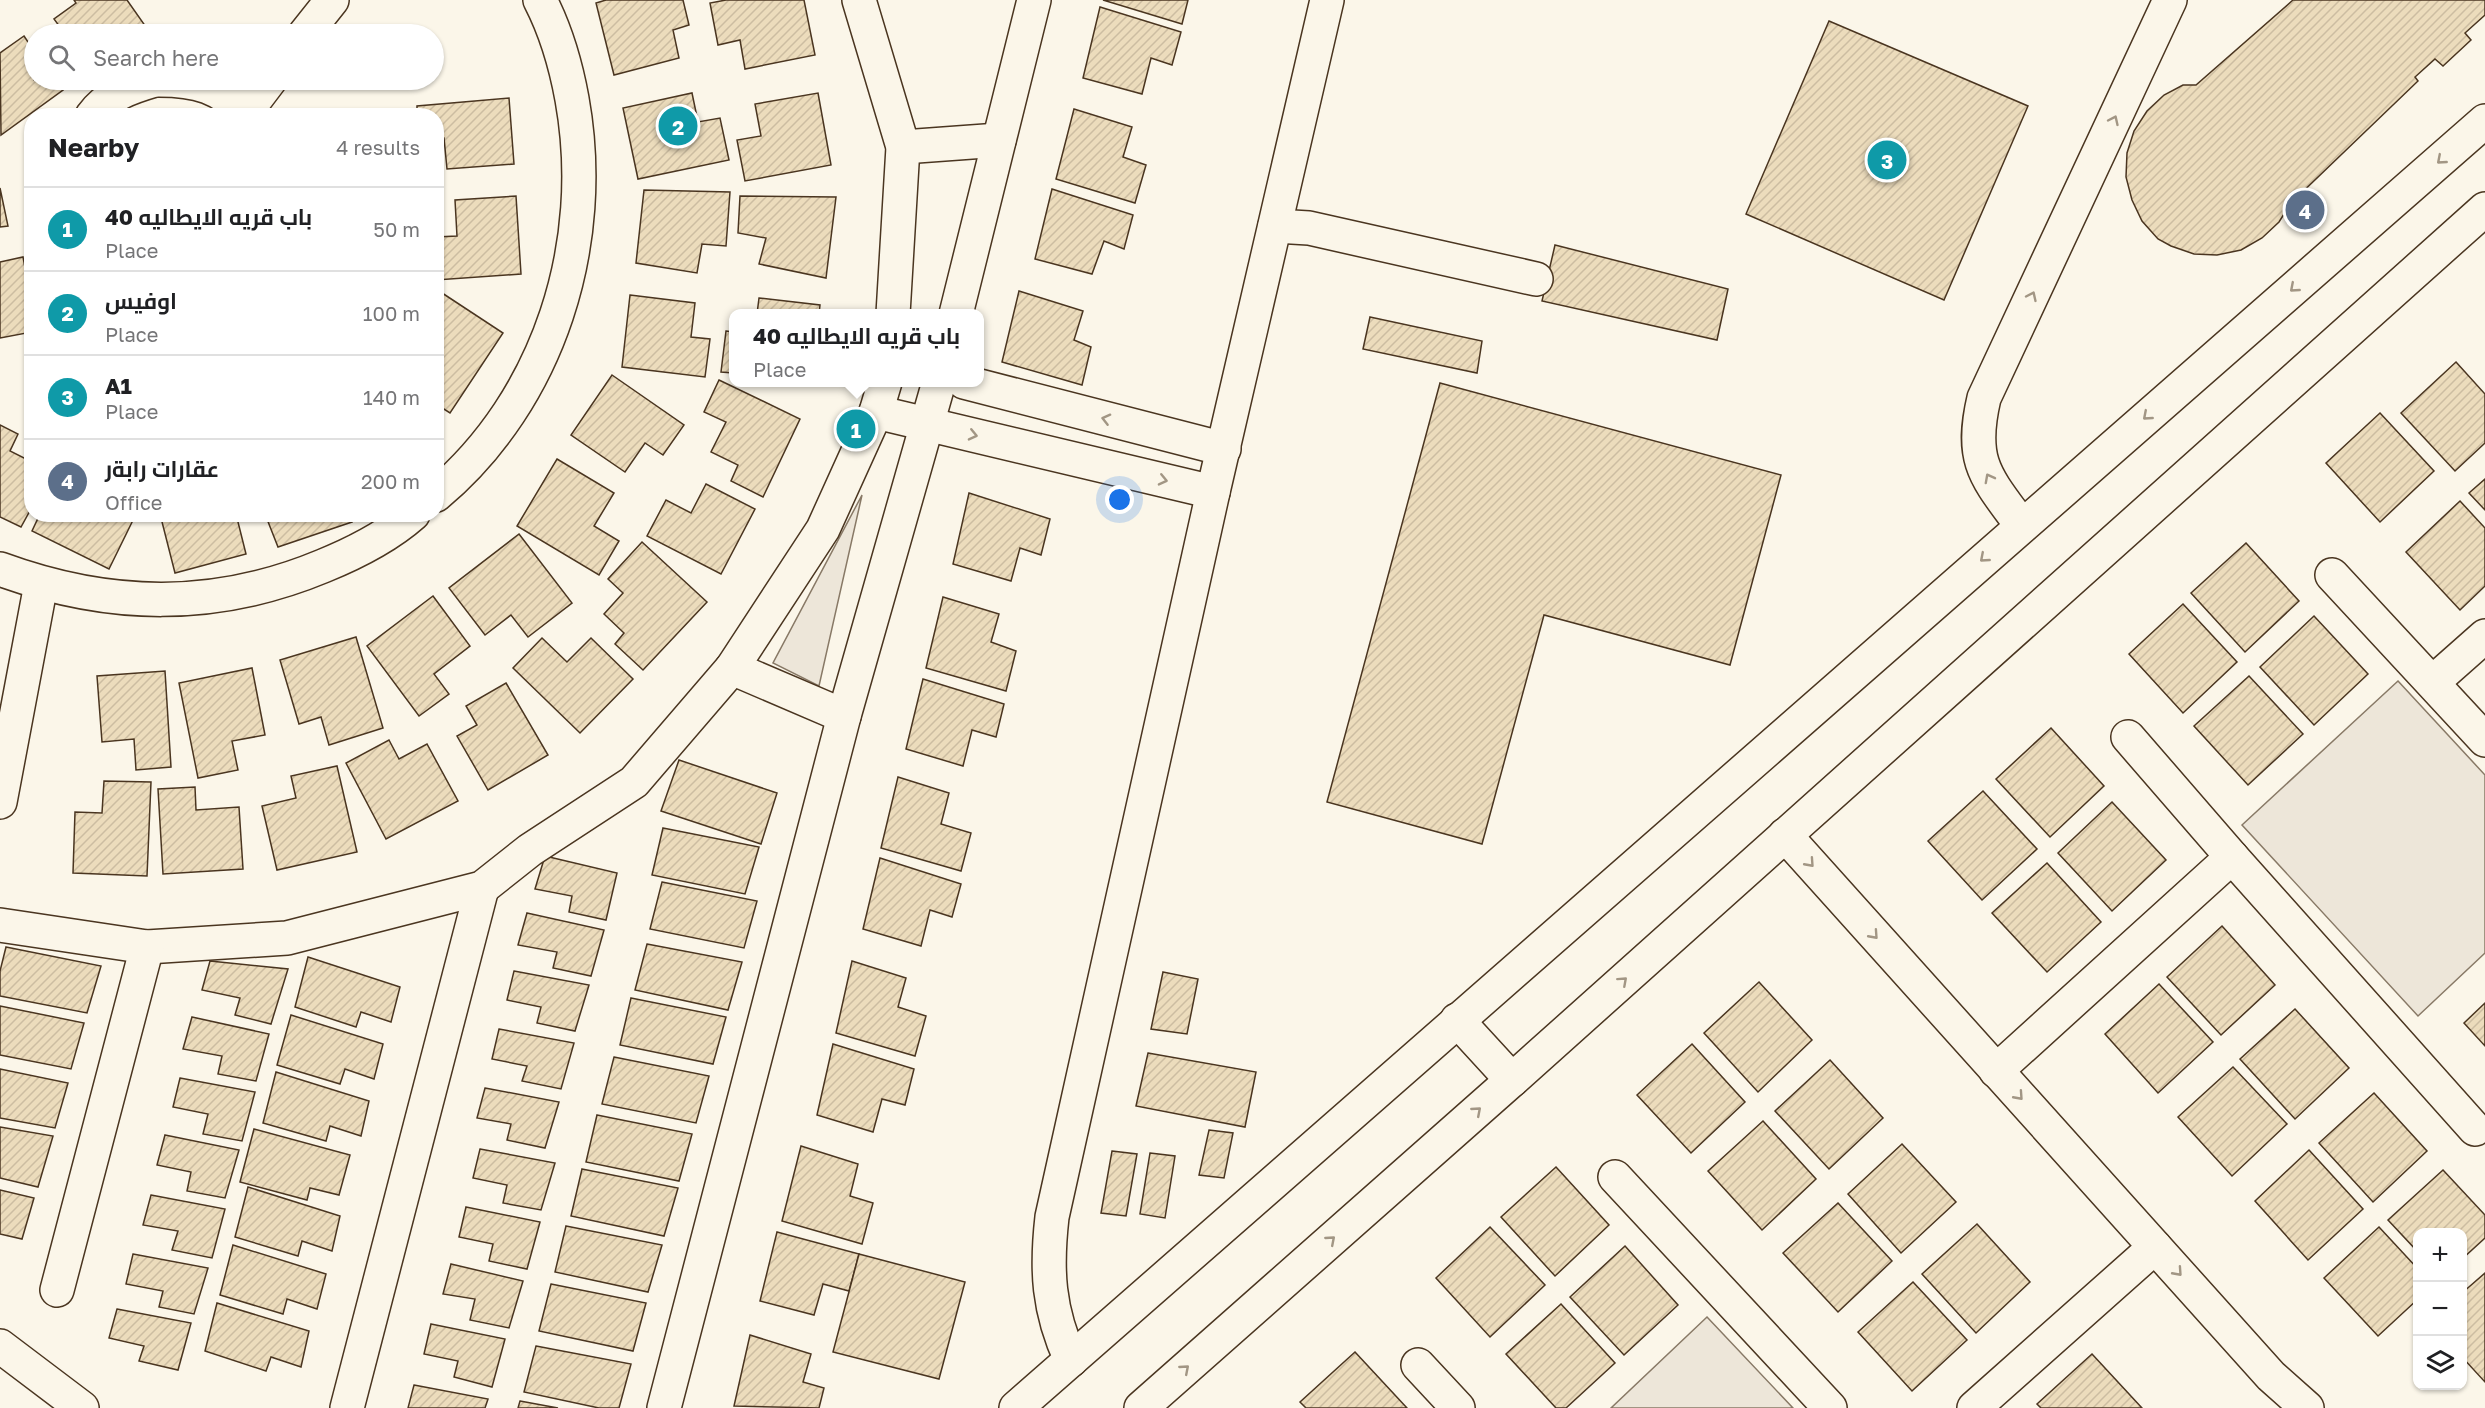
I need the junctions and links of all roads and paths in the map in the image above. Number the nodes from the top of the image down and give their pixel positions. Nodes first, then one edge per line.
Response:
1 (332, 0) edge
2 (540, 0) edge
3 (859, 0) edge
4 (1034, 0) edge
5 (1327, 0) edge
6 (2170, 0) edge
7 (313, 24) edge
8 (123, 90) edge
9 (215, 90) edge
10 (263, 90) edge
11 (98, 108) edge
12 (238, 108) edge
13 (249, 108) edge
14 (2485, 121) edge
15 (999, 140) junction
16 (903, 147) junction
17 (2485, 208) edge
18 (1275, 226) junction
19 (1536, 279) dead end
20 (893, 309) edge
21 (957, 309) edge
22 (938, 387) edge
23 (984, 387) edge
24 (880, 397) edge
25 (928, 424) junction
26 (1224, 448) junction
27 (444, 488) edge
28 (1214, 492) junction
29 (401, 522) edge
30 (2022, 526) junction
31 (0, 569) edge
32 (2332, 575) dead end
33 (40, 584) junction
34 (2485, 636) edge
35 (732, 668) junction
36 (2433, 682) junction
37 (844, 716) junction
38 (2128, 737) dead end
39 (2485, 740) edge
40 (0, 802) edge
41 (1785, 835) junction
42 (2232, 857) junction
43 (482, 888) junction
44 (0, 925) edge
45 (147, 947) junction
46 (1457, 1020) junction
47 (1996, 1071) junction
48 (1512, 1080) junction
49 (2475, 1129) dead end
50 (1615, 1177) dead end
51 (2155, 1247) junction
52 (57, 1290) dead end
53 (0, 1346) edge
54 (1071, 1360) junction
55 (1418, 1365) dead end
56 (2271, 1376) junction
57 (82, 1408) edge
58 (347, 1408) edge
59 (664, 1408) edge
60 (1016, 1408) edge
61 (1141, 1408) edge
62 (1458, 1408) edge
63 (1830, 1408) edge
64 (1974, 1408) edge
65 (2289, 1408) edge
66 (2307, 1408) edge

1 - 7 street
2 - 27 street
3 - 16 street
4 - 15 street
5 - 18 street
30 -> 6 street
8 - 11 street
9 - 12 street
10 - 13 street
14 -> 30 street
15 - 16 street
15 - 21 street
16 - 20 street
17 - 41 street
18 - 19 street
18 - 26 street
22 - 25 street
26 -> 23 street
24 - 25 street
24 - 35 street
25 -> 28 street
25 - 37 street
26 - 28 street
28 - 54 street
29 - 33 street
30 -> 46 street
31 - 33 street
32 - 36 street
33 - 40 street
34 - 36 street
35 - 37 street
35 - 43 street
36 - 39 street
37 - 59 street
38 - 42 street
41 -> 47 street
48 -> 41 street
42 - 47 street
42 - 49 street
43 - 45 street
43 - 58 street
44 - 45 street
45 - 52 street
46 - 48 street
46 - 54 street
47 -> 51 street
61 -> 48 street
50 - 63 street
51 -> 56 street
51 - 64 street
53 - 57 street
54 - 60 street
55 - 62 street
56 - 65 street
56 - 66 street

